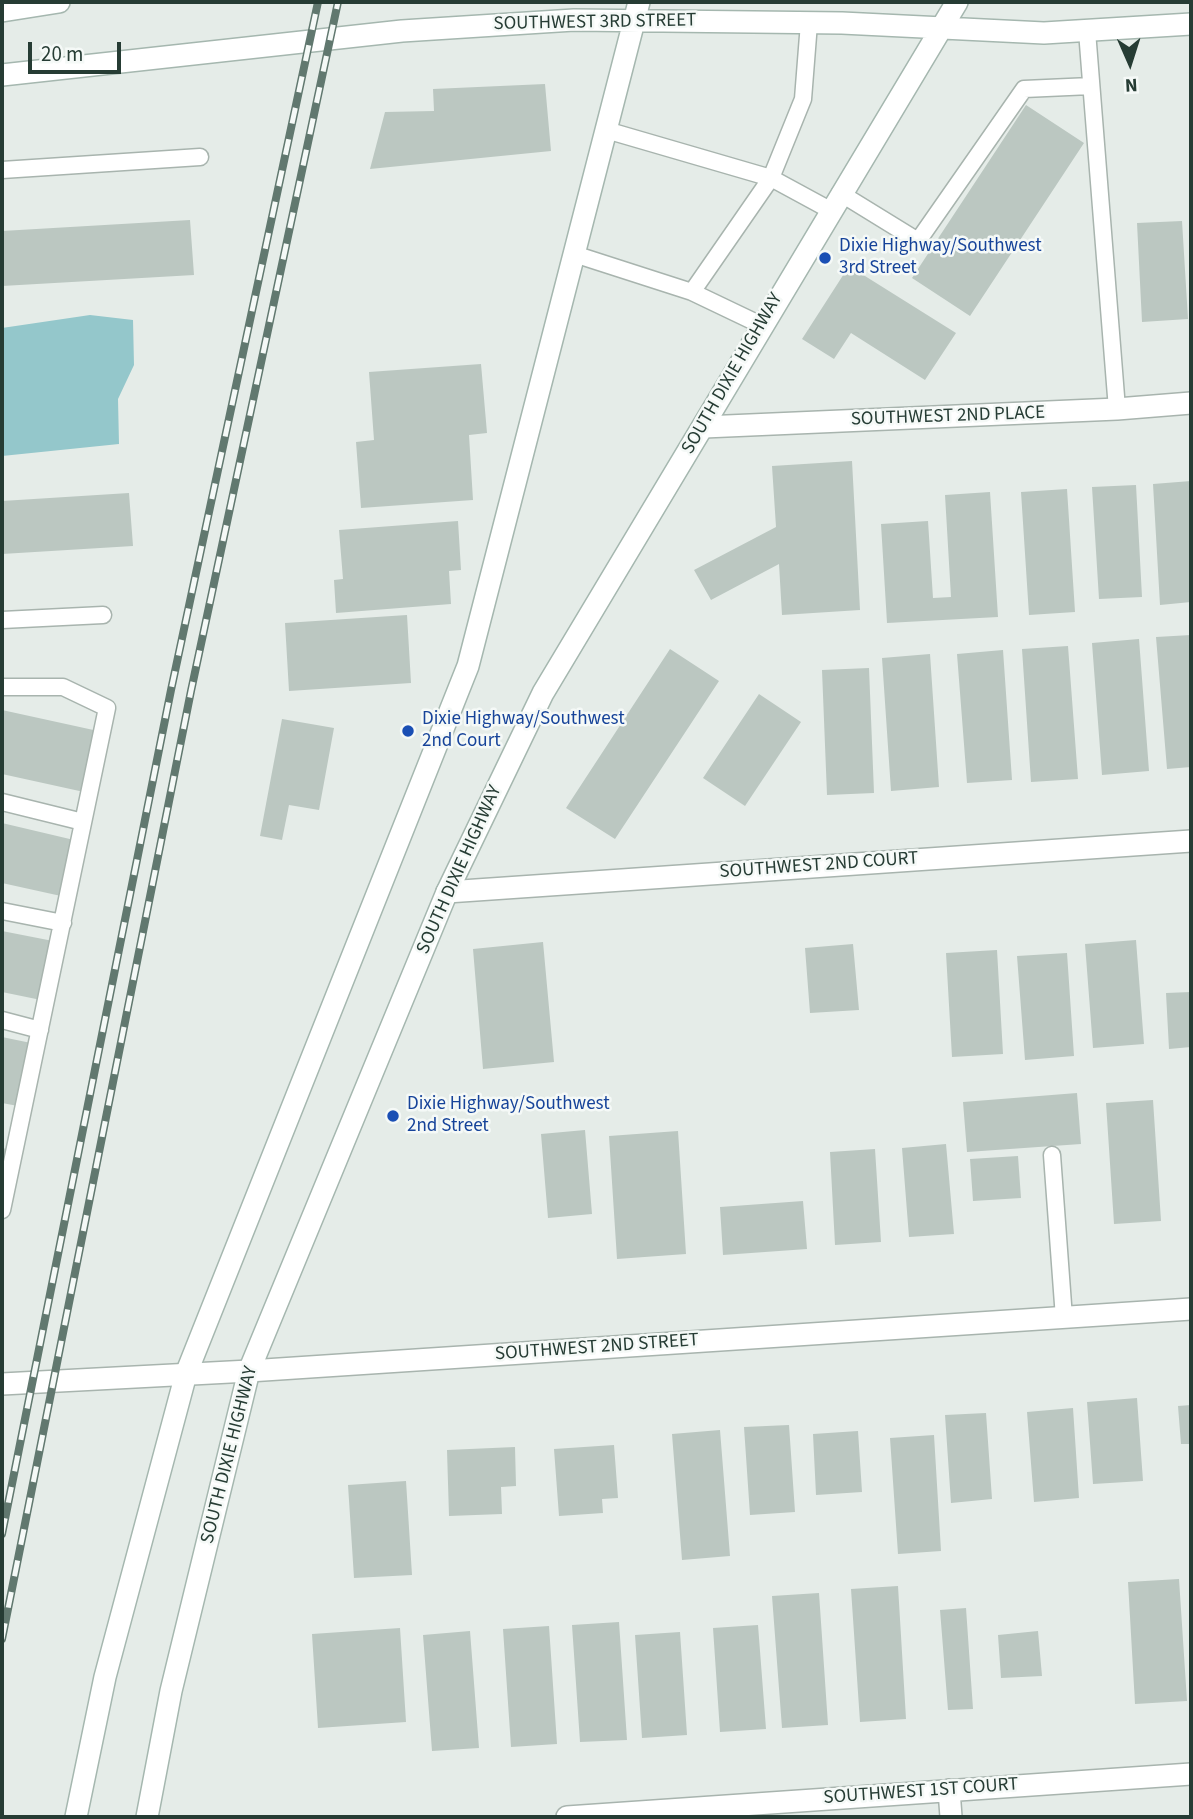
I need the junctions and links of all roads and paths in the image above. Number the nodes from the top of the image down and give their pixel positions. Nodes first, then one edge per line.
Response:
1 (59, 2) edge
2 (957, 2) edge
3 (637, 10) edge
4 (2, 11) edge
5 (809, 23) junction
6 (1191, 24) edge
7 (939, 29) junction
8 (1087, 31) junction
9 (2, 75) edge
10 (1091, 86) junction
11 (606, 130) junction
12 (200, 157) dead end
13 (2, 170) edge
14 (771, 178) junction
15 (835, 201) junction
16 (574, 254) junction
17 (692, 292) junction
18 (761, 325) junction
19 (1191, 403) edge
20 (1117, 409) junction
21 (704, 427) junction
22 (103, 615) dead end
23 (2, 620) edge
24 (2, 687) edge
25 (2, 802) edge
26 (83, 822) junction
27 (1191, 841) edge
28 (447, 892) junction
29 (2, 911) edge
30 (63, 923) junction
31 (2, 1020) edge
32 (40, 1030) junction
33 (2, 1132) edge
34 (18, 1136) junction
35 (1052, 1154) dead end
36 (2, 1210) edge
37 (1191, 1309) edge
38 (1064, 1318) junction
39 (249, 1371) junction
40 (186, 1374) junction
41 (2, 1384) edge
42 (1191, 1774) edge
43 (949, 1790) junction
44 (76, 1817) edge
45 (147, 1817) edge
46 (567, 1817) edge
47 (951, 1817) edge

1 - 4 street
2 - 7 street, SOUTH DIXIE HIGHWAY
3 - 5 street, SOUTHWEST 3RD STREET
3 - 9 street, SOUTHWEST 3RD STREET
3 - 11 street
5 - 7 street, SOUTHWEST 3RD STREET
5 - 14 lane
6 - 8 street, SOUTHWEST 3RD STREET
7 - 8 street, SOUTHWEST 3RD STREET
7 - 15 street, SOUTH DIXIE HIGHWAY
8 - 10 lane
10 - 15 lane
10 - 20 lane
11 - 14 lane
11 - 16 street
12 - 13 lane
14 - 15 lane
14 - 17 lane
15 - 18 street, SOUTH DIXIE HIGHWAY
16 - 17 lane
16 - 40 street
17 - 18 lane
18 - 21 street, SOUTH DIXIE HIGHWAY
19 - 20 street, SOUTHWEST 2ND PLACE
20 - 21 street, SOUTHWEST 2ND PLACE
21 - 28 street, SOUTH DIXIE HIGHWAY
22 - 23 lane
24 - 26 lane
25 - 26 lane
26 - 30 lane
27 - 28 street, SOUTHWEST 2ND COURT
28 - 39 street, SOUTH DIXIE HIGHWAY
29 - 30 lane
30 - 32 lane
31 - 32 lane
32 - 34 lane
33 - 34 lane
34 - 36 lane
35 - 38 lane
37 - 38 street, SOUTHWEST 2ND STREET
38 - 39 street, SOUTHWEST 2ND STREET
39 - 40 street, SOUTHWEST 2ND STREET
39 - 45 street, SOUTH DIXIE HIGHWAY
40 - 41 street, SOUTHWEST 2ND STREET
40 - 44 street
42 - 43 street, SOUTHWEST 1ST COURT
43 - 46 street, SOUTHWEST 1ST COURT
43 - 47 street

